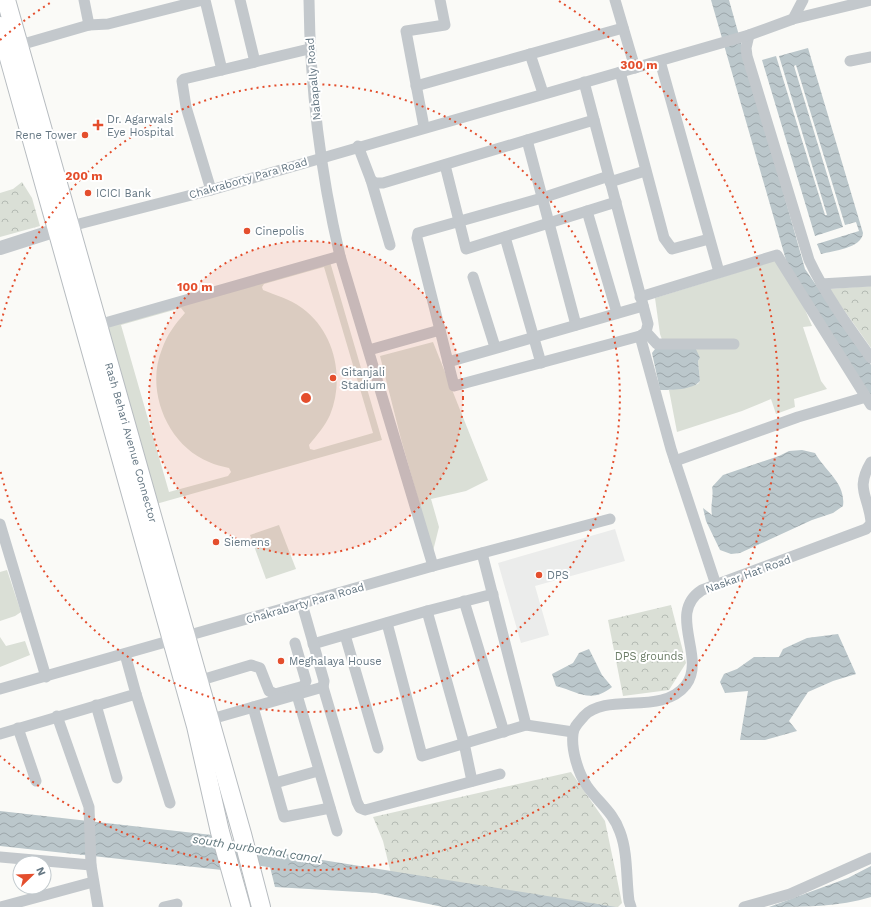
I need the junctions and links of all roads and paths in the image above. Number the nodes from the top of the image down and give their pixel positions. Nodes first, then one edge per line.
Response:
1 (6, 0) edge
2 (84, 0) edge
3 (204, 0) edge
4 (240, 0) edge
5 (309, 0) edge
6 (440, 0) edge
7 (615, 0) edge
8 (803, 0) edge
9 (871, 0) edge
10 (793, 19) junction
11 (89, 25) junction
12 (0, 26) edge
13 (623, 28) junction
14 (745, 36) junction
15 (20, 45) junction
16 (310, 49) junction
17 (530, 54) junction
18 (871, 57) edge
19 (660, 61) junction
20 (850, 61) dead end
21 (255, 62) junction
22 (635, 68) junction
23 (222, 70) junction
24 (620, 72) junction
25 (584, 82) junction
26 (416, 86) junction
27 (543, 93) junction
28 (594, 120) junction
29 (424, 127) junction
30 (527, 140) junction
31 (358, 146) junction
32 (320, 157) junction
33 (445, 164) junction
34 (646, 171) junction
35 (609, 179) junction
36 (372, 180) junction
37 (211, 190) junction
38 (542, 198) junction
39 (616, 202) junction
40 (587, 210) junction
41 (459, 222) junction
42 (550, 222) junction
43 (64, 228) junction
44 (505, 237) junction
45 (709, 239) junction
46 (390, 246) dead end
47 (0, 248) edge
48 (340, 256) junction
49 (719, 272) junction
50 (473, 277) dead end
51 (871, 281) edge
52 (821, 284) junction
53 (641, 301) junction
54 (617, 313) junction
55 (98, 325) junction
56 (576, 325) junction
57 (440, 330) junction
58 (643, 334) junction
59 (533, 337) junction
60 (734, 344) dead end
61 (495, 347) junction
62 (368, 350) junction
63 (871, 358) edge
64 (448, 362) junction
65 (540, 362) junction
66 (868, 401) edge
67 (675, 461) junction
68 (871, 462) edge
69 (610, 519) dead end
70 (871, 521) edge
71 (0, 524) edge
72 (871, 524) edge
73 (482, 553) junction
74 (433, 566) junction
75 (716, 585) junction
76 (493, 594) junction
77 (464, 601) junction
78 (302, 604) junction
79 (428, 610) junction
80 (387, 623) junction
81 (345, 635) junction
82 (179, 639) junction
83 (295, 642) dead end
84 (313, 644) junction
85 (124, 654) junction
86 (46, 676) junction
87 (198, 681) junction
88 (323, 688) junction
89 (0, 690) edge
90 (136, 694) junction
91 (297, 695) junction
92 (96, 705) junction
93 (252, 707) junction
94 (57, 716) junction
95 (208, 720) junction
96 (526, 725) junction
97 (18, 728) junction
98 (504, 732) junction
99 (572, 732) junction
100 (0, 734) edge
101 (464, 744) junction
102 (378, 748) dead end
103 (318, 770) junction
104 (500, 774) dead end
105 (117, 778) dead end
106 (36, 781) dead end
107 (472, 781) junction
108 (275, 783) junction
109 (170, 803) dead end
110 (330, 808) junction
111 (337, 831) dead end
112 (0, 857) edge
113 (871, 858) edge
114 (90, 864) junction
115 (93, 882) junction
116 (177, 904) dead end
117 (1, 907) edge
118 (98, 907) edge
119 (164, 907) edge
120 (241, 907) edge
121 (261, 907) edge
122 (631, 907) edge
123 (744, 907) edge

1 - 15 main road, Rash Behari Avenue Connector
2 - 11 street
3 - 11 street
3 - 23 street
4 - 21 street
5 - 16 street, Nabapally Road
6 - 26 street
7 - 13 street
8 - 10 street
9 - 10 street, Chakraborty Para Road
10 - 14 street, Chakraborty Para Road
11 - 15 street
12 - 43 main road, Rash Behari Avenue Connector
13 - 17 street
13 - 22 street
14 - 19 street, Chakraborty Para Road
14 - 52 street
15 - 43 main road, Rash Behari Avenue Connector
16 - 21 street
16 - 32 street, Nabapally Road
17 - 26 street
17 - 27 street
18 - 20 street
19 - 22 street, Chakraborty Para Road
19 - 45 street
21 - 23 street
22 - 24 street, Chakraborty Para Road
23 - 37 street
24 - 25 street, Chakraborty Para Road
24 - 34 street
25 - 27 street, Chakraborty Para Road
25 - 28 street
26 - 29 street
27 - 29 street, Chakraborty Para Road
28 - 30 street
28 - 35 street
29 - 31 street, Chakraborty Para Road
30 - 33 street
30 - 38 street
31 - 32 street, Chakraborty Para Road
31 - 36 street
32 - 37 street, Chakraborty Para Road
32 - 48 street, Nabapally Road
33 - 36 street
33 - 41 street
34 - 35 street
34 - 45 street
35 - 38 street
35 - 39 street
36 - 46 street
37 - 43 street, Chakraborty Para Road
38 - 41 street
38 - 42 street
39 - 40 street
39 - 53 street
40 - 42 street
40 - 54 street
41 - 44 street
41 - 57 street
42 - 44 street
42 - 56 street
43 - 47 street
43 - 55 main road, Rash Behari Avenue Connector
43 - 82 main road, Rash Behari Avenue Connector
44 - 59 street
45 - 49 street
48 - 55 street
48 - 62 street, Nabapally Road
49 - 53 street
49 - 66 street
50 - 61 street
51 - 52 street
52 - 63 street
53 - 54 street
53 - 58 street
54 - 56 street
55 - 82 main road, Rash Behari Avenue Connector
56 - 59 street
57 - 62 street
57 - 64 street
58 - 60 street
58 - 65 street
58 - 67 street
59 - 61 street
59 - 65 street
61 - 64 street
62 - 74 street, Nabapally Road
64 - 65 street
66 - 67 street
67 - 75 street
68 - 70 street
69 - 73 street, Chakrabarty Para Road
71 - 86 street
72 - 75 street, Naskar Hat Road
73 - 74 street, Chakrabarty Para Road
73 - 76 street
74 - 78 street, Chakrabarty Para Road
75 - 99 street, Naskar Hat Road
76 - 77 street
76 - 96 street
77 - 79 street
77 - 98 street
78 - 82 street, Chakrabarty Para Road
78 - 84 street
79 - 80 street
79 - 101 street
80 - 81 street
80 - 101 street
81 - 84 street
81 - 102 street
82 - 85 street, Chakrabarty Para Road
82 - 87 main road, Rash Behari Avenue Connector
82 - 120 main road, Rash Behari Avenue Connector
83 - 87 street
84 - 88 street
85 - 86 street, Chakrabarty Para Road
85 - 90 street
86 - 89 street, Chakrabarty Para Road
87 - 95 main road, Rash Behari Avenue Connector
88 - 91 street
88 - 107 street
90 - 92 street
90 - 109 street
91 - 93 street
91 - 103 street
92 - 94 street
92 - 105 street
93 - 95 street
93 - 108 street
94 - 97 street
94 - 114 street
95 - 121 main road, Rash Behari Avenue Connector
96 - 98 street
96 - 99 street
97 - 100 street
97 - 106 street
98 - 101 street
99 - 122 street
101 - 107 street
103 - 108 street
103 - 110 street
104 - 107 street
108 - 110 street
110 - 111 street
112 - 114 street
113 - 123 street
114 - 115 street
115 - 117 street
115 - 118 street
116 - 119 street

